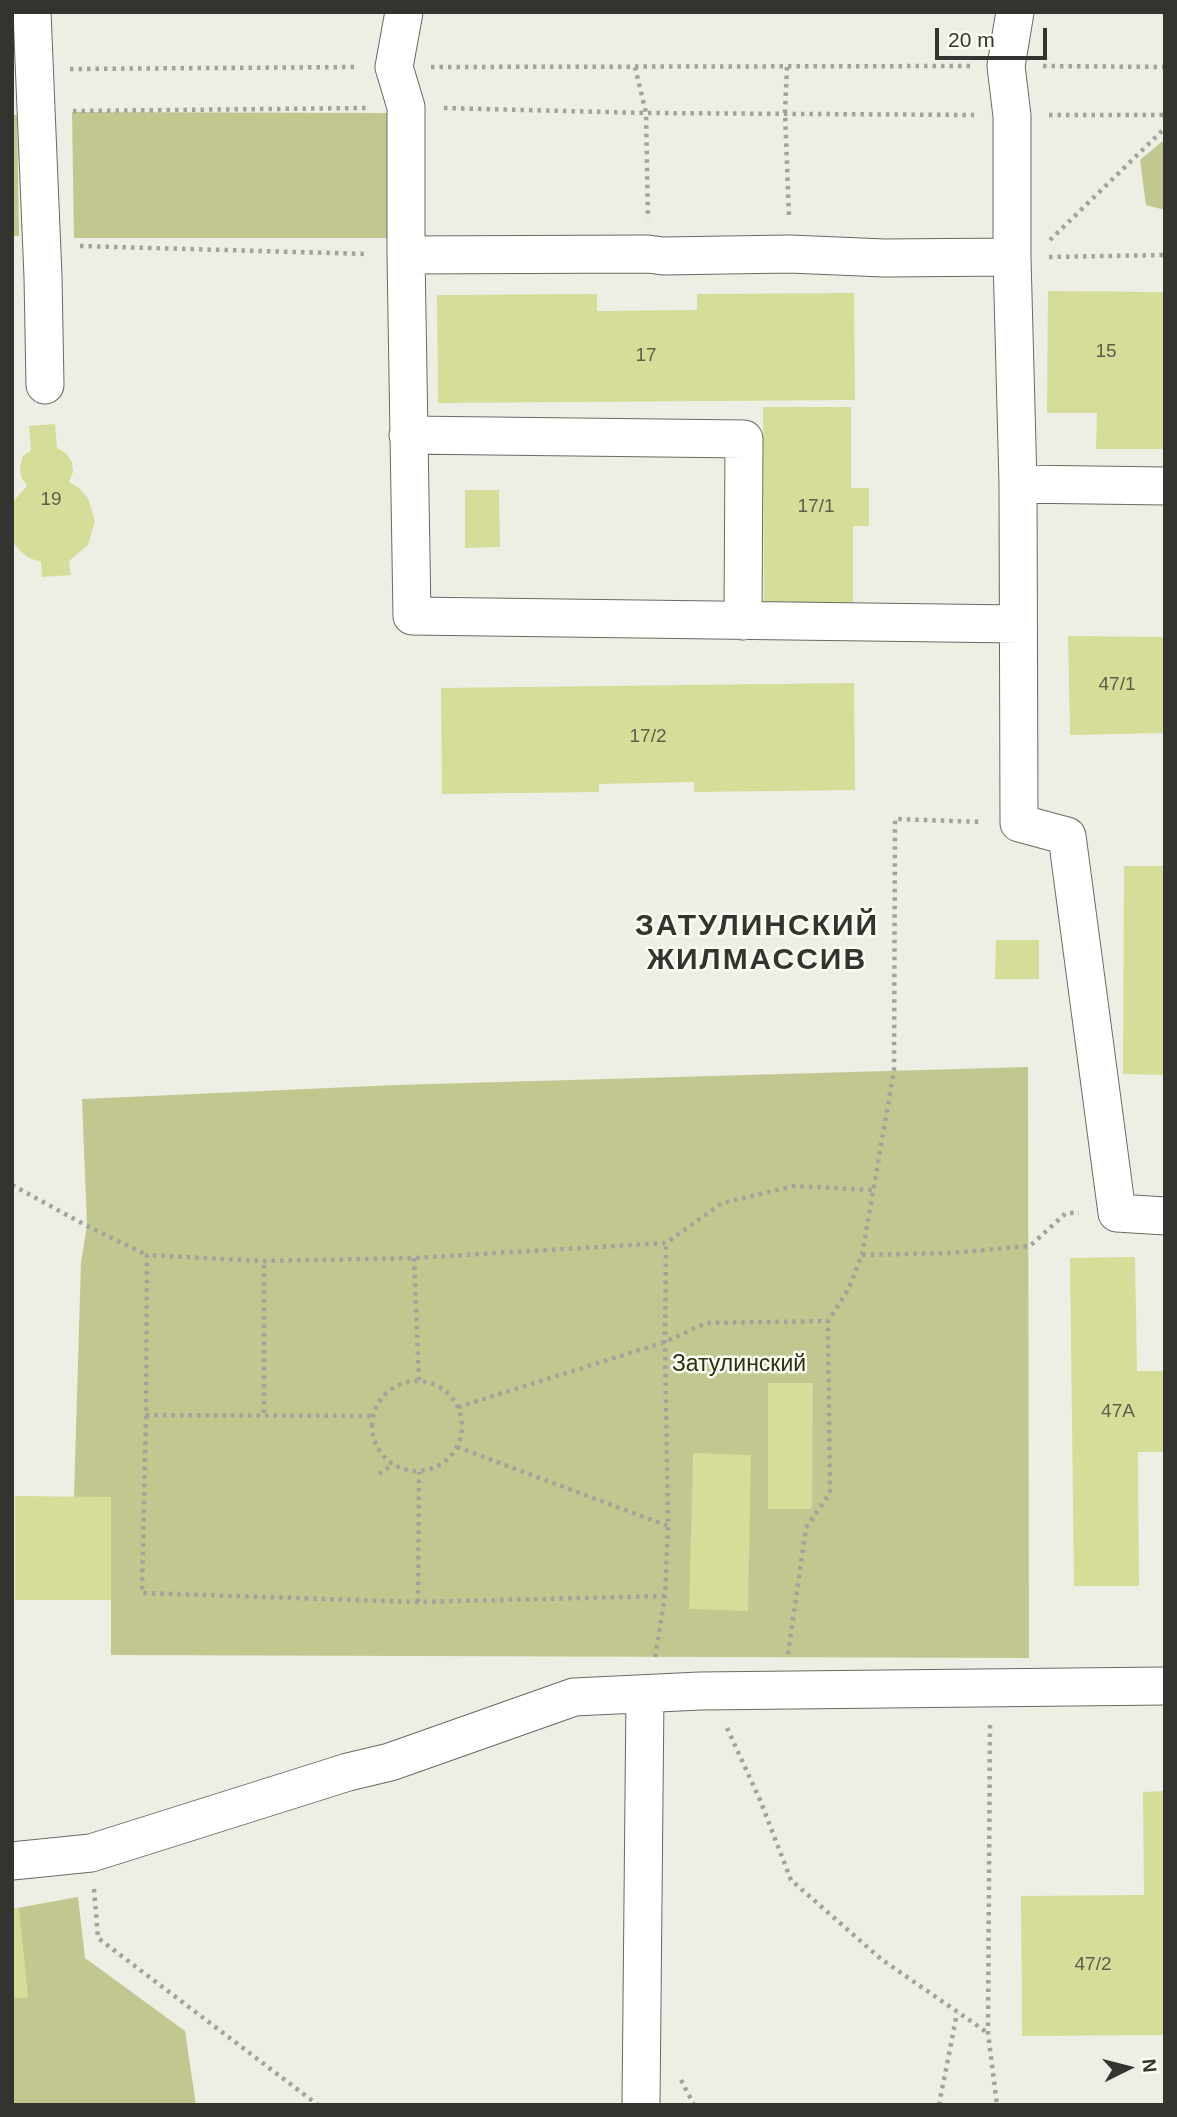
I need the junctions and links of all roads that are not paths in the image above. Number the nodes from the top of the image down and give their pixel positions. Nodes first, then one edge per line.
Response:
1 (32, 12) edge
2 (404, 12) edge
3 (1015, 12) edge
4 (406, 255) junction
5 (1021, 258) junction
6 (45, 385) dead end
7 (408, 435) junction
8 (1017, 484) junction
9 (1165, 486) edge
10 (743, 621) junction
11 (1018, 624) junction
12 (1165, 1216) edge
13 (1165, 1686) edge
14 (645, 1694) junction
15 (12, 1861) edge
16 (641, 2105) edge

1 - 6 street
2 - 4 street
3 - 5 street
4 - 5 street
4 - 7 street
5 - 8 street
7 - 10 street
7 - 10 street
8 - 9 street
8 - 11 street
10 - 11 street
11 - 12 street
13 - 14 street
14 - 15 street
14 - 16 street

